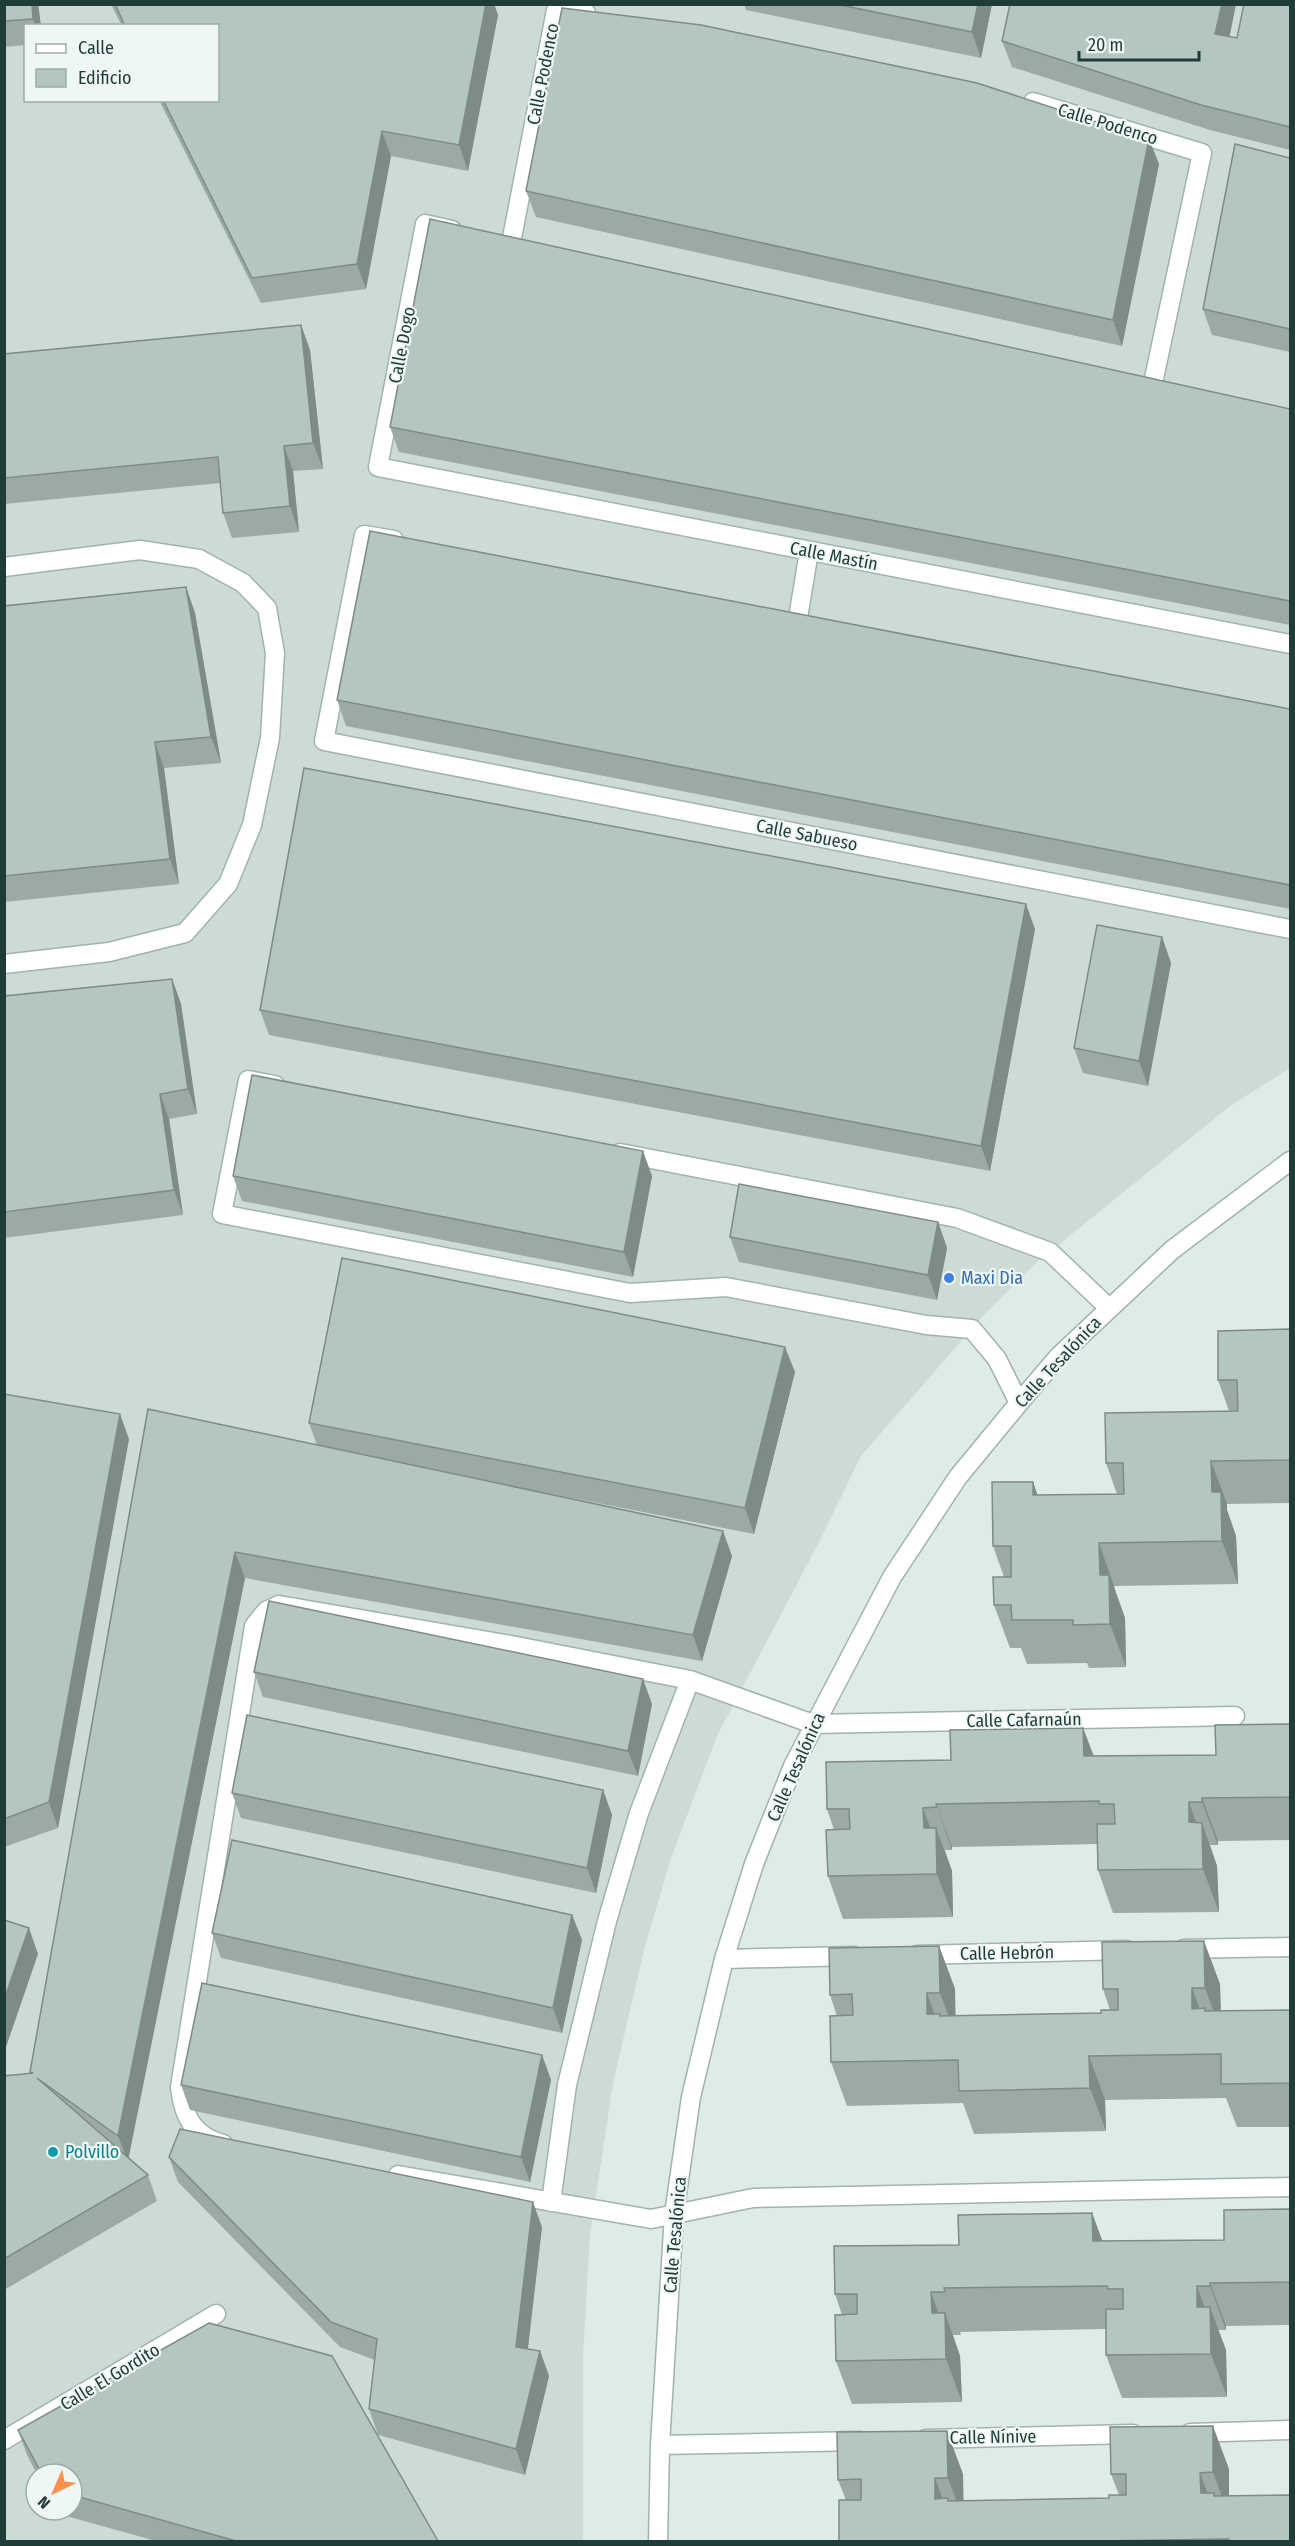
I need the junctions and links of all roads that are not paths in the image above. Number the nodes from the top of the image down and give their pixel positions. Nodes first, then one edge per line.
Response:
1 (601, 15) edge
2 (1016, 97) edge
3 (468, 233) edge
4 (490, 238) edge
5 (1176, 388) edge
6 (378, 467) joint
7 (411, 544) edge
8 (809, 551) junction
9 (4, 567) edge
10 (798, 618) edge
11 (1290, 644) edge
12 (1290, 929) edge
13 (4, 964) edge
14 (294, 1089) edge
15 (608, 1150) edge
16 (1290, 1161) edge
17 (1109, 1308) junction
18 (1019, 1402) junction
19 (690, 1680) junction
20 (1235, 1716) dead end
21 (813, 1724) junction
22 (1290, 1947) edge
23 (901, 1955) edge
24 (877, 1956) edge
25 (724, 1959) junction
26 (243, 2148) edge
27 (380, 2172) edge
28 (1290, 2187) edge
29 (551, 2202) junction
30 (674, 2214) junction
31 (216, 2314) dead end
32 (1290, 2430) edge
33 (1171, 2433) edge
34 (1147, 2434) edge
35 (907, 2439) edge
36 (4, 2440) edge
37 (883, 2440) edge
38 (660, 2445) junction
39 (658, 2541) edge

1 - 4 street, Calle Podenco
2 - 5 street, Calle Podenco
3 - 6 street, Calle Dogo
6 - 8 street, Calle Mastín
7 - 12 street, Calle Sabueso
8 - 10 street
8 - 11 street, Calle Mastín
9 - 13 street
14 - 18 street
15 - 17 street
16 - 17 street, Calle Tesalónica
17 - 18 street, Calle Tesalónica
18 - 21 street, Calle Tesalónica
19 - 21 street
19 - 26 street
19 - 29 street
20 - 21 street, Calle Cafarnaún
21 - 25 street, Calle Tesalónica
22 - 23 street, Calle Hebrón
24 - 25 street
25 - 30 street, Calle Tesalónica
27 - 29 street
28 - 30 street
29 - 30 street
30 - 38 street, Calle Tesalónica
31 - 36 street, Calle El Gordito
32 - 33 street
34 - 35 street, Calle Nínive
37 - 38 street
38 - 39 street, Calle Tesalónica

